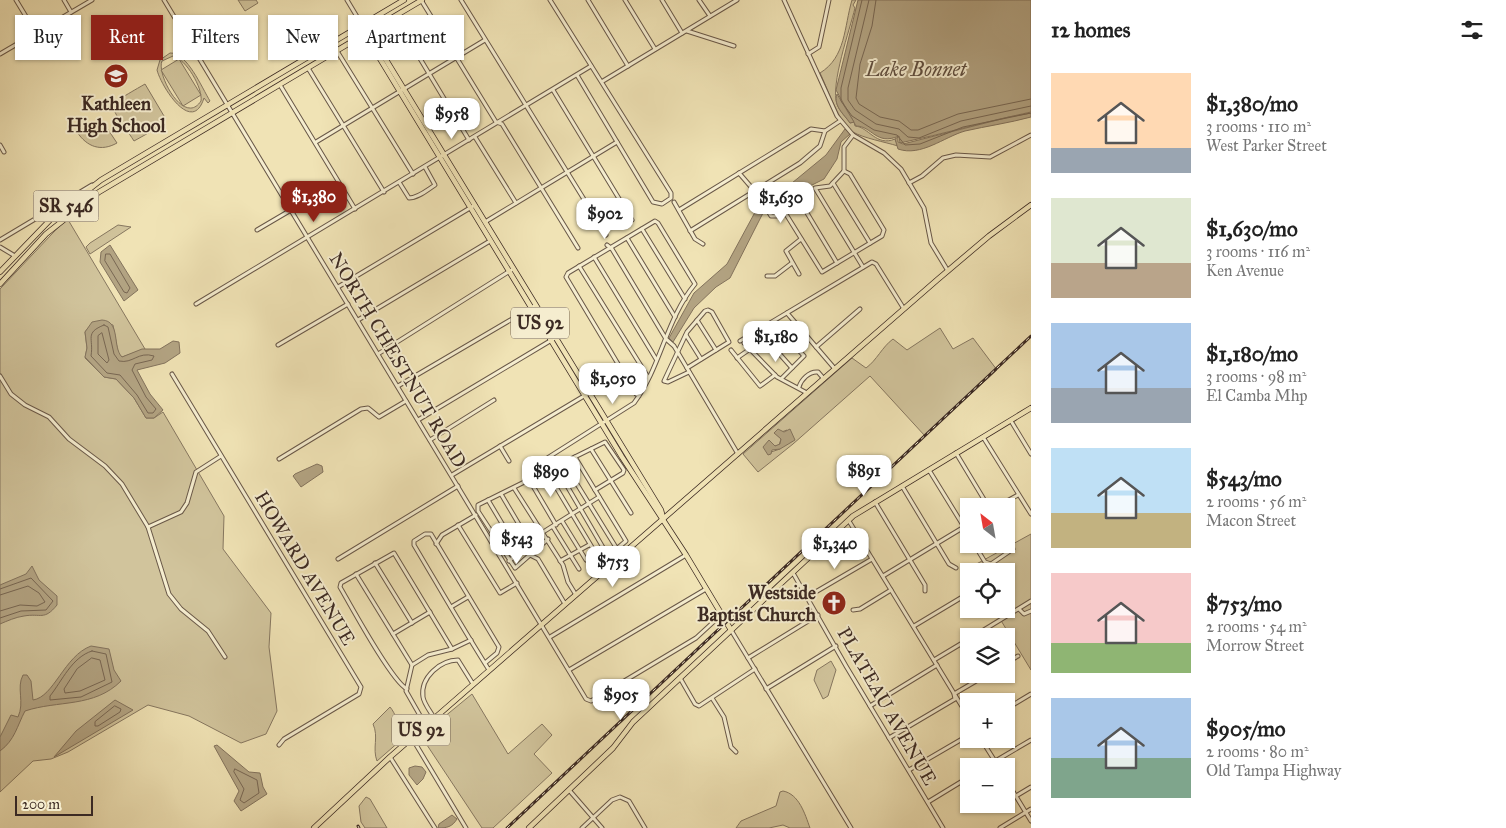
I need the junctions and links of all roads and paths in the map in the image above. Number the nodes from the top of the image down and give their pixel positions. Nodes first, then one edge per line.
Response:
1 (16, 0) edge
2 (64, 0) edge
3 (92, 0) edge
4 (164, 0) edge
5 (347, 0) edge
6 (404, 0) edge
7 (421, 0) edge
8 (461, 0) edge
9 (550, 0) edge
10 (588, 0) edge
11 (625, 0) edge
12 (662, 0) edge
13 (699, 0) edge
14 (737, 0) edge
15 (784, 0) edge
16 (829, 0) edge
17 (71, 12) junction
18 (25, 15) edge
19 (66, 15) edge
20 (356, 15) edge
21 (380, 15) edge
22 (398, 15) edge
23 (430, 15) edge
24 (710, 16) junction
25 (684, 32) junction
26 (485, 40) junction
27 (15, 45) edge
28 (734, 46) dead end
29 (655, 49) junction
30 (338, 53) edge
31 (464, 53) edge
32 (0, 54) edge
33 (808, 54) junction
34 (304, 60) edge
35 (309, 60) edge
36 (322, 60) edge
37 (384, 60) edge
38 (421, 60) edge
39 (453, 60) edge
40 (457, 60) edge
41 (591, 66) junction
42 (628, 66) junction
43 (308, 68) junction
44 (429, 74) junction
45 (577, 75) junction
46 (603, 81) junction
47 (280, 85) junction
48 (402, 90) junction
49 (553, 90) junction
50 (227, 105) junction
51 (525, 107) junction
52 (373, 108) junction
53 (232, 112) junction
54 (840, 121) junction
55 (499, 122) junction
56 (344, 125) junction
57 (825, 131) junction
58 (853, 135) junction
59 (1031, 135) edge
60 (475, 137) junction
61 (469, 140) junction
62 (316, 142) junction
63 (617, 142) junction
64 (0, 145) edge
65 (4, 152) dead end
66 (442, 156) junction
67 (593, 156) junction
68 (424, 167) junction
69 (844, 171) junction
70 (568, 172) junction
71 (739, 173) junction
72 (413, 174) junction
73 (101, 180) junction
74 (399, 182) junction
75 (833, 183) junction
76 (909, 184) junction
77 (541, 188) junction
78 (755, 191) junction
79 (384, 192) junction
80 (674, 202) dead end
81 (516, 203) junction
82 (1031, 205) edge
83 (473, 207) junction
84 (355, 209) junction
85 (291, 210) junction
86 (679, 210) junction
87 (784, 212) junction
88 (632, 220) dead end
89 (483, 223) junction
90 (642, 229) junction
91 (257, 230) dead end
92 (690, 231) junction
93 (606, 235) dead end
94 (308, 238) junction
95 (626, 238) junction
96 (0, 240) edge
97 (490, 240) junction
98 (801, 240) junction
99 (703, 244) dead end
100 (870, 244) junction
101 (609, 246) junction
102 (1, 247) edge
103 (578, 248) dead end
104 (31, 250) junction
105 (854, 253) junction
106 (15, 256) junction
107 (594, 257) junction
108 (792, 262) junction
109 (838, 263) junction
110 (6, 266) junction
111 (579, 266) junction
112 (863, 267) junction
113 (511, 270) junction
114 (948, 270) junction
115 (12, 271) junction
116 (0, 272) edge
117 (798, 274) dead end
118 (767, 276) dead end
119 (0, 284) edge
120 (338, 287) junction
121 (684, 299) junction
122 (196, 304) dead end
123 (348, 304) junction
124 (533, 307) junction
125 (860, 309) dead end
126 (904, 309) junction
127 (786, 313) junction
128 (675, 317) junction
129 (358, 320) junction
130 (697, 320) junction
131 (761, 333) junction
132 (686, 335) junction
133 (665, 336) junction
134 (553, 339) junction
135 (740, 340) dead end
136 (278, 345) dead end
137 (816, 347) junction
138 (750, 349) junction
139 (716, 350) junction
140 (732, 350) dead end
141 (678, 352) junction
142 (378, 354) junction
143 (737, 358) junction
144 (657, 359) junction
145 (701, 359) junction
146 (792, 368) junction
147 (835, 369) junction
148 (688, 370) junction
149 (172, 374) dead end
150 (0, 376) edge
151 (775, 376) junction
152 (648, 377) junction
153 (782, 378) junction
154 (824, 379) junction
155 (398, 386) junction
156 (799, 387) junction
157 (808, 393) junction
158 (587, 394) junction
159 (639, 396) junction
160 (494, 400) dead end
161 (406, 401) junction
162 (1031, 408) edge
163 (418, 420) junction
164 (1010, 420) junction
165 (604, 422) junction
166 (983, 436) junction
167 (430, 440) junction
168 (500, 446) junction
169 (591, 449) junction
170 (956, 453) junction
171 (738, 454) junction
172 (1031, 454) edge
173 (221, 456) junction
174 (575, 457) junction
175 (279, 459) dead end
176 (509, 461) dead end
177 (564, 463) junction
178 (556, 467) junction
179 (929, 469) junction
180 (545, 473) junction
181 (452, 475) junction
182 (530, 481) junction
183 (610, 481) junction
184 (902, 485) junction
185 (458, 486) junction
186 (514, 488) junction
187 (595, 490) junction
188 (501, 494) junction
189 (1018, 494) junction
190 (599, 497) junction
191 (983, 498) edge
192 (1011, 498) edge
193 (488, 500) junction
194 (875, 502) junction
195 (589, 503) junction
196 (580, 509) junction
197 (631, 513) dead end
198 (476, 514) junction
199 (1031, 514) edge
200 (571, 515) junction
201 (663, 520) junction
202 (848, 520) junction
203 (960, 520) edge
204 (562, 521) junction
205 (458, 525) junction
206 (554, 526) junction
207 (148, 527) junction
208 (960, 529) edge
209 (542, 533) junction
210 (548, 539) junction
211 (530, 543) junction
212 (937, 543) junction
213 (436, 544) junction
214 (589, 545) junction
215 (617, 549) junction
216 (580, 550) junction
217 (519, 552) junction
218 (980, 553) edge
219 (1008, 553) edge
220 (530, 555) junction
221 (570, 555) junction
222 (686, 555) junction
223 (608, 556) junction
224 (338, 558) dead end
225 (872, 559) junction
226 (909, 559) junction
227 (586, 560) dead end
228 (509, 561) junction
229 (560, 561) junction
230 (375, 563) junction
231 (600, 563) junction
232 (956, 568) dead end
233 (579, 569) dead end
234 (605, 570) junction
235 (792, 572) junction
236 (356, 574) junction
237 (882, 576) junction
238 (517, 583) junction
239 (706, 589) junction
240 (891, 590) junction
241 (925, 591) dead end
242 (576, 595) junction
243 (468, 597) junction
244 (807, 597) junction
245 (960, 598) edge
246 (1031, 601) edge
247 (565, 604) junction
248 (451, 606) junction
249 (1019, 609) junction
250 (852, 610) dead end
251 (1031, 611) edge
252 (430, 612) junction
253 (721, 614) junction
254 (818, 615) junction
255 (412, 623) junction
256 (542, 624) junction
257 (913, 627) junction
258 (987, 628) edge
259 (731, 630) junction
260 (393, 634) junction
261 (550, 637) junction
262 (472, 640) junction
263 (960, 644) edge
264 (836, 646) junction
265 (452, 649) junction
266 (1018, 656) dead end
267 (225, 657) dead end
268 (748, 658) junction
269 (1015, 658) edge
270 (934, 660) junction
271 (485, 663) junction
272 (412, 665) junction
273 (937, 665) junction
274 (754, 669) junction
275 (489, 670) junction
276 (569, 670) junction
277 (680, 678) junction
278 (973, 683) edge
279 (474, 684) junction
280 (407, 689) junction
281 (766, 689) junction
282 (954, 694) junction
283 (1031, 694) edge
284 (712, 698) junction
285 (960, 704) edge
286 (1015, 704) edge
287 (870, 706) junction
288 (434, 718) junction
289 (426, 726) junction
290 (412, 738) junction
291 (889, 738) junction
292 (960, 740) edge
293 (1031, 740) edge
294 (280, 745) dead end
295 (736, 752) dead end
296 (390, 757) junction
297 (1002, 758) edge
298 (909, 770) junction
299 (960, 782) edge
300 (1031, 787) edge
301 (569, 790) junction
302 (1015, 794) joint
303 (928, 802) junction
304 (1031, 809) edge
305 (1026, 812) junction
306 (594, 817) junction
307 (1031, 821) edge
308 (314, 828) edge
309 (435, 828) edge
310 (466, 828) edge
311 (529, 828) edge
312 (582, 828) edge
313 (602, 828) edge
314 (646, 828) edge
315 (851, 828) edge
316 (943, 828) edge
317 (1000, 828) edge

1 - 18 street
2 - 17 street
3 - 17 street
4 - 50 street, NORTH CHESTNUT ROAD
5 - 20 street
6 - 21 main road
7 - 22 main road
7 - 23 street
8 - 26 street
9 - 41 street
10 - 42 street
11 - 29 street
12 - 25 street
13 - 24 street
14 - 24 street
15 - 33 street
16 - 33 street
17 - 19 street
24 - 25 street
25 - 28 street
25 - 29 street
26 - 31 street
26 - 51 street
27 - 32 street
29 - 42 street
30 - 52 street
33 - 54 street
34 - 50 main road, SR 546
35 - 43 main road
36 - 43 main road, SR 546
37 - 48 main road, US 92
38 - 44 street
39 - 44 street
40 - 55 street
41 - 45 street
41 - 46 street
42 - 46 street
43 - 47 main road, SR 546
43 - 56 street
44 - 48 street
44 - 61 street
45 - 49 street
45 - 63 street
46 - 63 street
47 - 53 main road, SR 546
47 - 62 street
48 - 52 street
48 - 66 main road, US 92
49 - 51 street
49 - 67 street
50 - 53 street, NORTH CHESTNUT ROAD
50 - 73 main road, SR 546
51 - 55 street
51 - 70 street
52 - 56 street
52 - 72 street
53 - 85 street, NORTH CHESTNUT ROAD
53 - 104 main road, SR 546
54 - 57 street
54 - 58 street
55 - 60 street
55 - 77 street
56 - 62 street
56 - 79 street
57 - 71 street
57 - 78 street
58 - 69 street
58 - 76 street
59 - 76 street
60 - 61 street
60 - 81 street
61 - 66 street
62 - 84 street
63 - 67 street
64 - 65 street
66 - 68 street
66 - 83 main road, US 92
67 - 70 street
67 - 88 street
68 - 72 street
68 - 74 street
69 - 75 street
69 - 100 street
70 - 77 street
70 - 93 street
71 - 78 street
71 - 86 street
72 - 74 street
73 - 96 street
73 - 106 main road, SR 546
74 - 79 street
75 - 100 street
75 - 105 street
76 - 114 street
77 - 81 street
77 - 103 street
78 - 87 street
78 - 92 street
79 - 84 street
80 - 86 street
81 - 89 street
82 - 114 main road
83 - 89 main road, US 92
83 - 120 street
84 - 94 street
85 - 91 street
85 - 94 street, NORTH CHESTNUT ROAD
86 - 92 street
87 - 98 street
87 - 109 street
89 - 97 main road, US 92
89 - 113 main road, US 92
90 - 95 street
90 - 121 street
90 - 121 street
92 - 99 street
94 - 120 street, NORTH CHESTNUT ROAD
94 - 122 street
95 - 101 street
95 - 128 street
97 - 113 main road, US 92
97 - 129 street
98 - 108 street
98 - 109 street
100 - 105 street
101 - 107 street
101 - 133 street
102 - 106 street
104 - 106 main road
104 - 115 main road, SR 546
105 - 109 street
105 - 112 street
106 - 110 main road, SR 546
107 - 111 street
107 - 144 street
108 - 117 street
108 - 118 street
110 - 115 street
110 - 116 main road, SR 546
111 - 152 street
111 - 159 street
112 - 126 street
112 - 127 street
113 - 124 main road, US 92
113 - 142 street
114 - 126 main road
115 - 119 main road, SR 546
120 - 123 street, NORTH CHESTNUT ROAD
121 - 128 street
123 - 129 street, NORTH CHESTNUT ROAD
123 - 136 street
124 - 134 main road, US 92
124 - 155 street
125 - 137 street
126 - 147 main road
127 - 135 street
127 - 137 street
128 - 133 street
129 - 142 street, NORTH CHESTNUT ROAD
130 - 132 street
130 - 139 street
130 - 139 street
131 - 138 street
131 - 146 street
131 - 146 street
132 - 141 street
132 - 145 street
133 - 141 street
133 - 144 street
134 - 158 main road, US 92
134 - 163 street
137 - 147 street
138 - 143 street
138 - 151 street
139 - 145 street
140 - 143 street
141 - 148 street
141 - 148 street
142 - 155 street, NORTH CHESTNUT ROAD
143 - 151 street
144 - 152 street
145 - 148 street
146 - 153 street
147 - 154 main road
148 - 171 street
149 - 173 street, HOWARD AVENUE
150 - 207 street
151 - 153 street
152 - 159 street
153 - 156 street
154 - 156 street
154 - 157 main road
155 - 161 street, NORTH CHESTNUT ROAD
156 - 157 street
157 - 171 main road
158 - 165 main road, US 92
158 - 168 street
159 - 165 street
160 - 167 street
161 - 163 street, NORTH CHESTNUT ROAD
161 - 175 street
162 - 164 main road
163 - 167 street, NORTH CHESTNUT ROAD
164 - 166 main road
164 - 172 street
165 - 180 street
165 - 201 main road, US 92
166 - 170 main road
166 - 189 street
167 - 181 street, NORTH CHESTNUT ROAD
168 - 176 street
168 - 181 street
169 - 174 street
169 - 183 street
169 - 183 street
170 - 179 main road
170 - 191 street
171 - 201 main road
173 - 207 street
173 - 294 street, HOWARD AVENUE
174 - 177 street
174 - 187 street
177 - 178 street
177 - 195 street
178 - 180 street
178 - 196 street
179 - 184 main road
179 - 203 street
180 - 182 street
180 - 200 street
181 - 185 street, NORTH CHESTNUT ROAD
182 - 186 street
182 - 206 street
183 - 187 street
183 - 197 street
184 - 194 main road
184 - 212 street
185 - 198 street, NORTH CHESTNUT ROAD
185 - 224 street
186 - 188 street
186 - 209 street
187 - 190 street
188 - 193 street
188 - 211 street
189 - 192 street
189 - 199 street
190 - 195 street
190 - 215 street
193 - 217 street
193 - 228 street
194 - 202 main road
194 - 226 street
195 - 196 street
195 - 215 street
196 - 200 street
196 - 223 street
198 - 205 street
198 - 238 street, NORTH CHESTNUT ROAD
200 - 204 street
200 - 214 street
201 - 222 main road
201 - 234 main road, US 92
202 - 225 street
202 - 235 main road
204 - 206 street
204 - 216 street
205 - 213 street
205 - 238 street
206 - 209 street
206 - 221 street
207 - 267 street
208 - 212 street
209 - 210 street
209 - 211 street
210 - 220 street
210 - 229 street
211 - 217 street
211 - 220 street
212 - 226 street
212 - 232 street
213 - 243 street
213 - 248 street
214 - 216 street
214 - 231 street
215 - 223 street
216 - 221 street
216 - 227 street
217 - 228 street
218 - 219 street
220 - 228 street
220 - 247 street
221 - 229 street
221 - 233 street
222 - 239 main road
222 - 261 street
223 - 231 street
225 - 237 street
225 - 244 street
226 - 237 street
226 - 241 street
229 - 242 street
230 - 236 street
230 - 252 street
230 - 255 street
231 - 234 street
234 - 242 main road, US 92
235 - 244 street, PLATEAU AVENUE
235 - 259 main road
236 - 260 street
236 - 280 street
237 - 240 street
238 - 256 street, NORTH CHESTNUT ROAD
239 - 253 main road
239 - 276 street
240 - 250 street
240 - 257 street
242 - 247 main road, US 92
243 - 248 street
243 - 271 street
244 - 254 street, PLATEAU AVENUE
245 - 257 street
246 - 249 street
247 - 256 main road, US 92
248 - 262 street
249 - 251 street
249 - 258 street
252 - 255 street
252 - 265 street
253 - 259 main road
253 - 276 street, NORTH CHESTNUT ROAD
254 - 264 street, PLATEAU AVENUE
254 - 268 street
255 - 260 street
256 - 261 street, NORTH CHESTNUT ROAD
256 - 275 main road, US 92
257 - 270 street
259 - 268 street
259 - 277 main road
260 - 272 street
261 - 276 street, NORTH CHESTNUT ROAD
262 - 265 street
262 - 271 street
263 - 270 street
264 - 281 street
264 - 287 street, PLATEAU AVENUE
265 - 272 street
266 - 269 street
268 - 274 street
270 - 273 street
271 - 275 street
272 - 280 street
273 - 282 street
273 - 287 street
274 - 281 street
274 - 284 street
275 - 279 main road, US 92
277 - 284 street
277 - 301 main road
278 - 282 street
279 - 288 main road, US 92
279 - 288 street
280 - 289 street
281 - 315 street
282 - 285 street
282 - 291 street
283 - 286 street
284 - 295 street
287 - 291 street, PLATEAU AVENUE
288 - 289 main road, US 92
289 - 290 main road, US 92
290 - 296 main road, US 92
290 - 310 street
291 - 298 street, PLATEAU AVENUE
292 - 298 street
293 - 297 street
296 - 308 main road, US 92
296 - 309 street
298 - 303 street, PLATEAU AVENUE
299 - 303 street
300 - 302 street
301 - 306 street
301 - 311 main road
302 - 305 street
303 - 316 street, PLATEAU AVENUE
304 - 305 street
305 - 307 street
305 - 317 street
306 - 312 street
306 - 313 street
306 - 314 street

